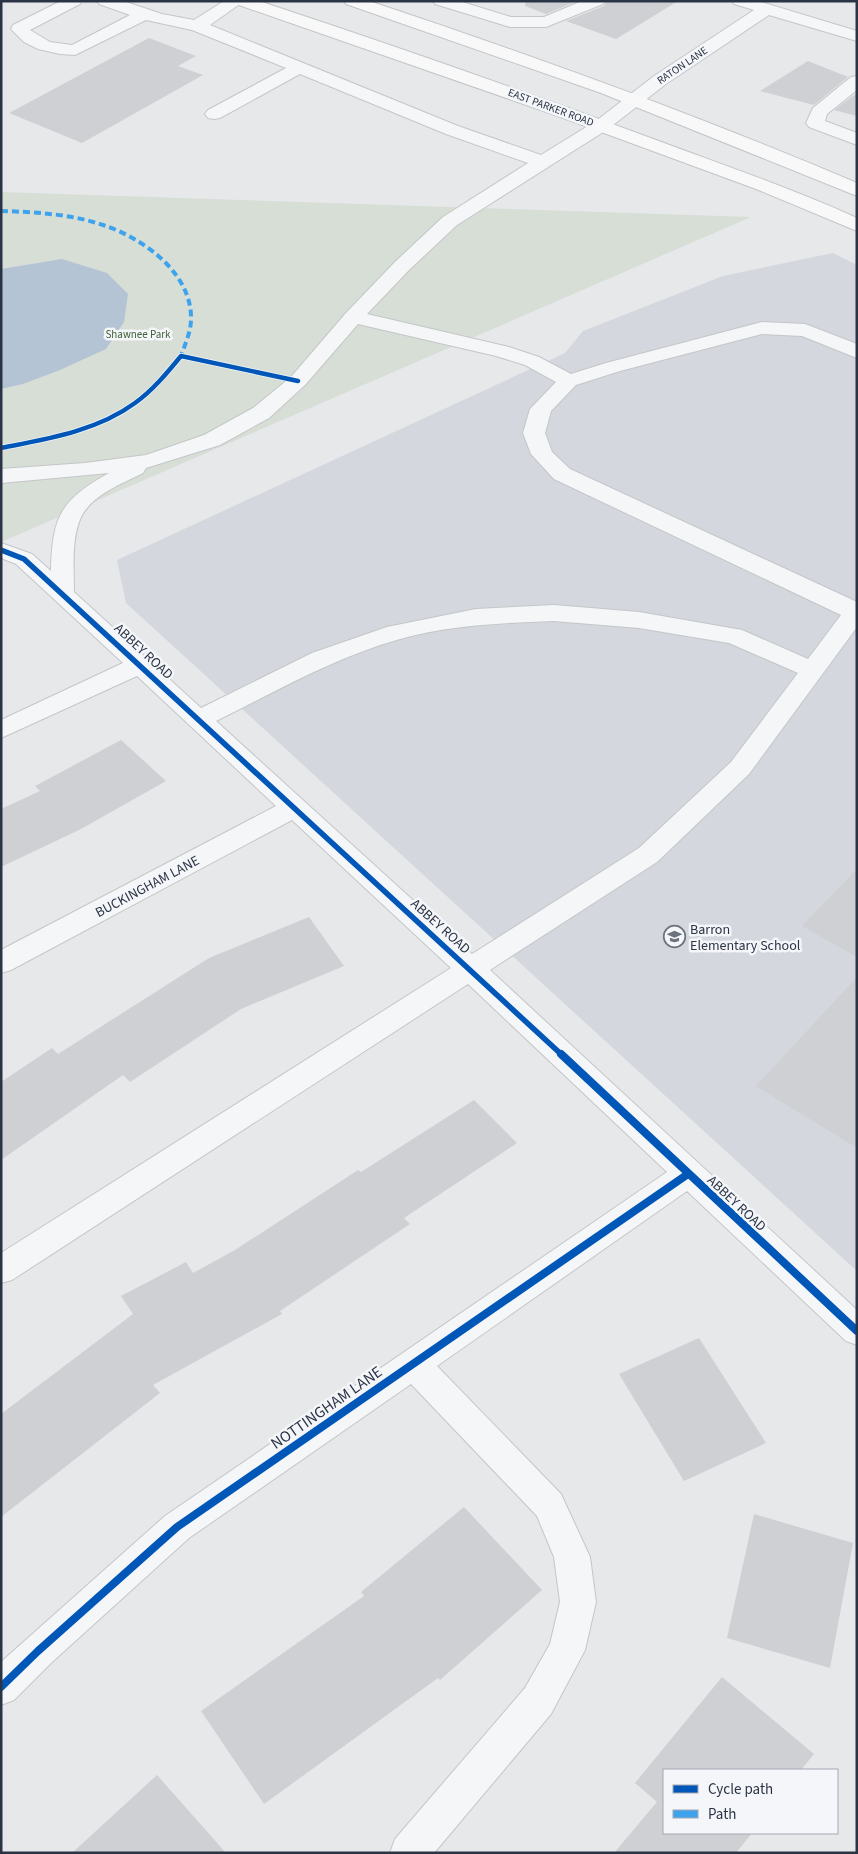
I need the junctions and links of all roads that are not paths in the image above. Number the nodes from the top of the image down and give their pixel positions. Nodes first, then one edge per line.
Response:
1 (74, 1) edge
2 (105, 1) edge
3 (236, 1) edge
4 (242, 1) edge
5 (352, 1) edge
6 (441, 1) edge
7 (597, 1) edge
8 (740, 1) edge
9 (766, 10) junction
10 (144, 14) junction
11 (197, 26) junction
12 (857, 36) edge
13 (301, 67) junction
14 (857, 81) edge
15 (634, 98) junction
16 (214, 114) dead end
17 (602, 125) junction
18 (857, 140) edge
19 (542, 162) junction
20 (857, 190) edge
21 (857, 225) edge
22 (353, 317) junction
23 (857, 352) edge
24 (569, 381) junction
25 (149, 461) junction
26 (1, 476) edge
27 (1, 550) edge
28 (62, 594) junction
29 (855, 611) edge
30 (140, 665) junction
31 (812, 670) junction
32 (198, 719) junction
33 (1, 730) edge
34 (294, 808) junction
35 (1, 963) edge
36 (470, 969) junction
37 (688, 1174) junction
38 (1, 1270) edge
39 (857, 1331) edge
40 (413, 1363) junction
41 (1, 1687) edge
42 (408, 1853) edge

1 - 10 street
2 - 10 street
3 - 11 street
4 - 17 main road, EAST PARKER ROAD
5 - 15 main road
6 - 7 street
8 - 9 street
9 - 12 street
9 - 15 street, RATON LANE
10 - 11 street
11 - 13 street
13 - 16 street
13 - 19 street
14 - 18 street
15 - 17 street, RATON LANE
15 - 20 main road
17 - 19 street, RATON LANE
17 - 21 main road, EAST PARKER ROAD
19 - 22 street, RATON LANE
22 - 24 street
22 - 25 street, RATON LANE
23 - 24 street
24 - 29 street
25 - 26 street
25 - 28 street
27 - 28 street, ABBEY ROAD
28 - 30 street, ABBEY ROAD
29 - 31 street
30 - 32 street, ABBEY ROAD
30 - 33 street
31 - 32 street
31 - 36 street
32 - 34 street, ABBEY ROAD
34 - 35 street, BUCKINGHAM LANE
34 - 36 street, ABBEY ROAD
36 - 37 street, ABBEY ROAD
36 - 38 street
37 - 39 street, ABBEY ROAD
37 - 40 street, NOTTINGHAM LANE
40 - 41 street, NOTTINGHAM LANE
40 - 42 street

